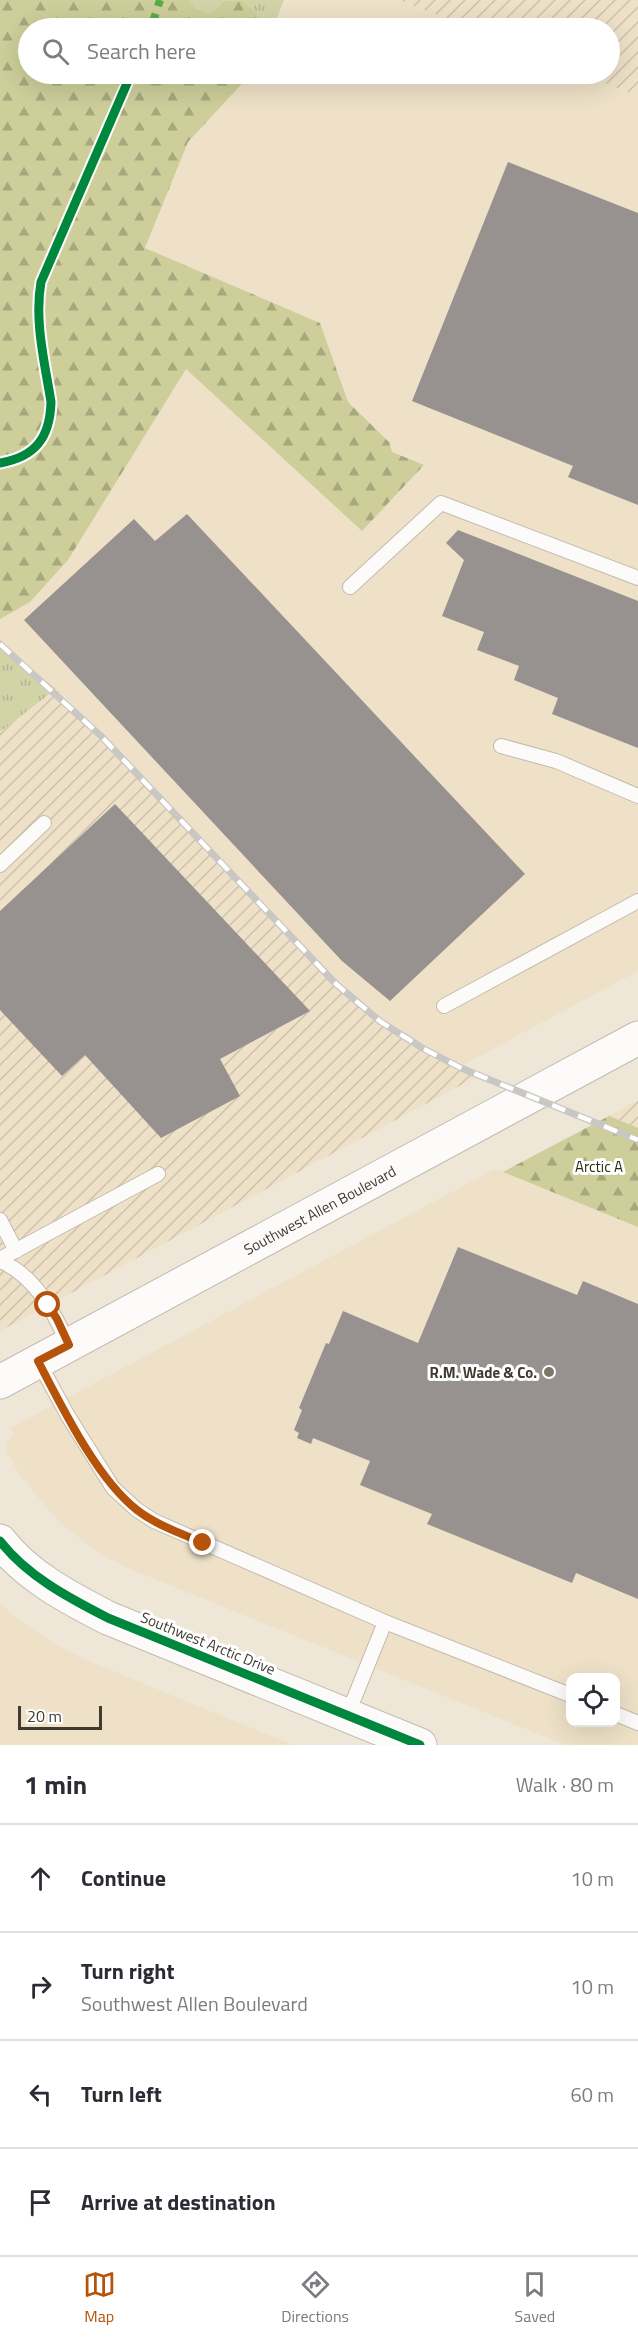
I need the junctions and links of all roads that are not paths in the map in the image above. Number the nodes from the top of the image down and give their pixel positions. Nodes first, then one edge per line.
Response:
1 (638, 578) edge
2 (350, 587) dead end
3 (501, 746) dead end
4 (638, 796) edge
5 (44, 824) dead end
6 (0, 865) edge
7 (638, 901) edge
8 (444, 1006) dead end
9 (638, 1038) edge
10 (158, 1174) dead end
11 (0, 1220) edge
12 (16, 1251) junction
13 (0, 1260) edge
14 (69, 1345) junction
15 (38, 1361) junction
16 (0, 1382) edge
17 (0, 1541) edge
18 (385, 1622) junction
19 (566, 1693) edge
20 (348, 1716) junction
21 (620, 1716) edge
22 (638, 1723) edge
23 (420, 1745) edge

1 - 2 lane
3 - 4 lane
5 - 6 lane
7 - 8 lane
9 - 14 main road, Southwest Allen Boulevard
10 - 12 lane
11 - 12 lane
12 - 13 lane
13 - 14 lane
14 - 15 main road, Southwest Allen Boulevard
15 - 16 main road, Southwest Allen Boulevard
15 - 18 lane
17 - 20 main road, Southwest Arctic Drive
18 - 19 lane
18 - 20 lane
20 - 23 main road, Southwest Arctic Drive
21 - 22 lane

